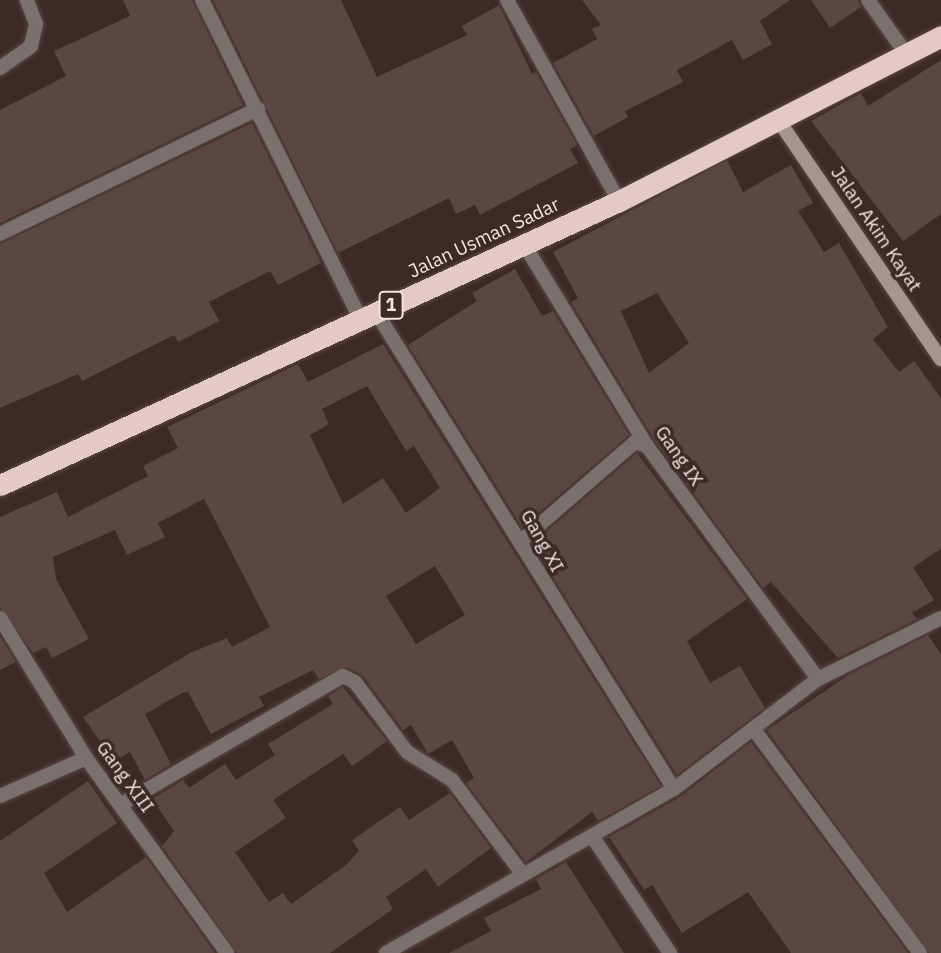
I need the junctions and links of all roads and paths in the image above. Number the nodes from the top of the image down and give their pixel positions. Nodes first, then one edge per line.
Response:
1 (27, 0) edge
2 (202, 0) edge
3 (507, 0) edge
4 (868, 0) edge
5 (941, 36) edge
6 (907, 55) junction
7 (0, 68) edge
8 (258, 109) junction
9 (779, 121) junction
10 (619, 201) junction
11 (0, 234) edge
12 (524, 244) junction
13 (369, 316) junction
14 (941, 359) edge
15 (647, 446) junction
16 (0, 485) edge
17 (522, 540) junction
18 (0, 618) edge
19 (941, 618) edge
20 (818, 679) junction
21 (755, 731) junction
22 (86, 758) junction
23 (674, 789) junction
24 (0, 796) edge
25 (122, 804) junction
26 (592, 836) junction
27 (522, 872) junction
28 (228, 953) edge
29 (386, 953) edge
30 (670, 953) edge
31 (920, 953) edge

1 - 7 street
2 - 8 street, Gang XI
3 - 10 street
4 - 6 street
5 - 6 highway, Jalan Usman Sadar / 1
6 - 9 highway, Jalan Usman Sadar / 1
8 - 11 street
8 - 13 street, Gang XI
9 - 10 highway, Jalan Usman Sadar / 1
9 - 14 main road, Jalan Akim Kayat
10 - 12 highway, Jalan Usman Sadar / 1
12 - 13 highway, Jalan Usman Sadar / 1
12 - 15 street, Gang IX
13 - 16 highway, Jalan Usman Sadar / 1
13 - 17 street, Gang XI
15 - 17 street
15 - 20 street, Gang IX
17 - 23 street, Gang XI
18 - 22 street, Gang XIII
19 - 20 street
20 - 21 street
21 - 23 street
21 - 31 street
22 - 24 street
22 - 25 street, Gang XIII
23 - 26 street
25 - 27 street
25 - 28 street, Gang XIII
26 - 27 street
26 - 30 street
27 - 29 street

